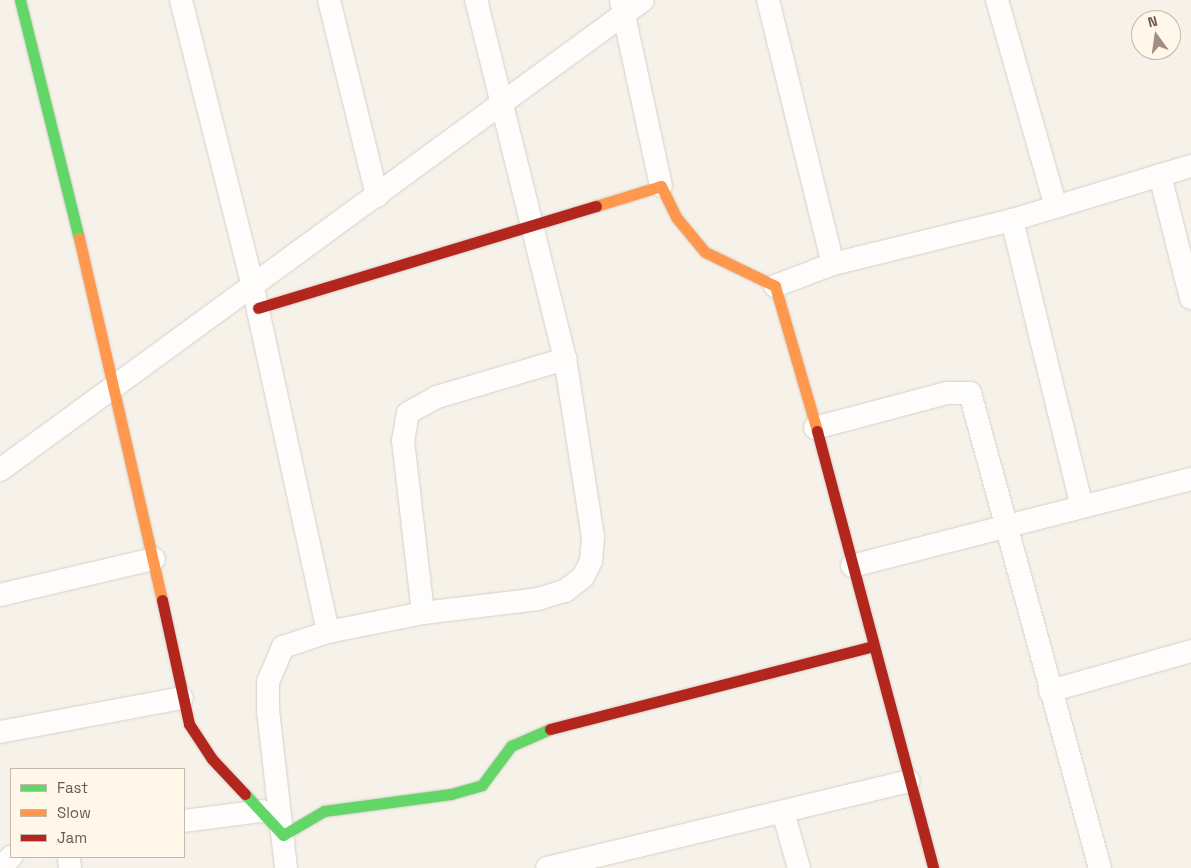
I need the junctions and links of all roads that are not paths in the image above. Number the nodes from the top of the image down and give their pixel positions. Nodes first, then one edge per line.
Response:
1 (20, 0) edge
2 (181, 0) edge
3 (329, 0) edge
4 (476, 0) edge
5 (643, 0) edge
6 (768, 0) edge
7 (997, 0) edge
8 (622, 7) edge
9 (502, 106) junction
10 (1191, 166) edge
11 (1160, 174) junction
12 (661, 186) junction
13 (377, 196) junction
14 (1056, 208) junction
15 (1012, 220) junction
16 (529, 222) junction
17 (833, 264) junction
18 (252, 283) junction
19 (775, 286) junction
20 (1191, 298) edge
21 (258, 308) junction
22 (565, 359) junction
23 (114, 385) junction
24 (816, 428) junction
25 (0, 470) edge
26 (1191, 479) edge
27 (1082, 507) junction
28 (1006, 527) junction
29 (154, 559) junction
30 (852, 566) junction
31 (0, 595) edge
32 (423, 613) junction
33 (328, 632) junction
34 (873, 646) junction
35 (1190, 653) edge
36 (1050, 691) junction
37 (182, 698) junction
38 (0, 732) edge
39 (909, 781) junction
40 (261, 811) junction
41 (783, 812) junction
42 (185, 821) edge
43 (283, 835) junction
44 (10, 857) edge
45 (0, 868) edge
46 (286, 868) edge
47 (548, 868) edge
48 (798, 868) edge
49 (933, 868) edge
50 (1100, 868) edge

1 - 23 street
2 - 18 street
3 - 13 street
4 - 9 street
5 - 8 street
6 - 17 street
7 - 14 street
8 - 9 street
8 - 12 street
9 - 13 street
9 - 16 street
10 - 11 street
11 - 14 street
11 - 20 street
12 - 16 street
12 - 19 street
13 - 18 street
14 - 15 street
15 - 17 street
15 - 27 street
16 - 21 street
16 - 22 street
17 - 19 street
18 - 21 street
18 - 23 street
19 - 24 street
21 - 33 street
22 - 32 street
22 - 32 street
23 - 25 street
23 - 29 street
24 - 28 street
24 - 30 street
26 - 27 street
27 - 28 street
28 - 30 street
28 - 36 street
29 - 31 street
29 - 37 street
30 - 34 street
32 - 33 street
33 - 43 street
34 - 39 street
34 - 43 street
35 - 36 street
36 - 50 street
37 - 38 street
37 - 40 street
39 - 41 street
39 - 49 street
40 - 42 street
40 - 43 street
41 - 47 street
41 - 48 street
43 - 46 street
44 - 45 street

